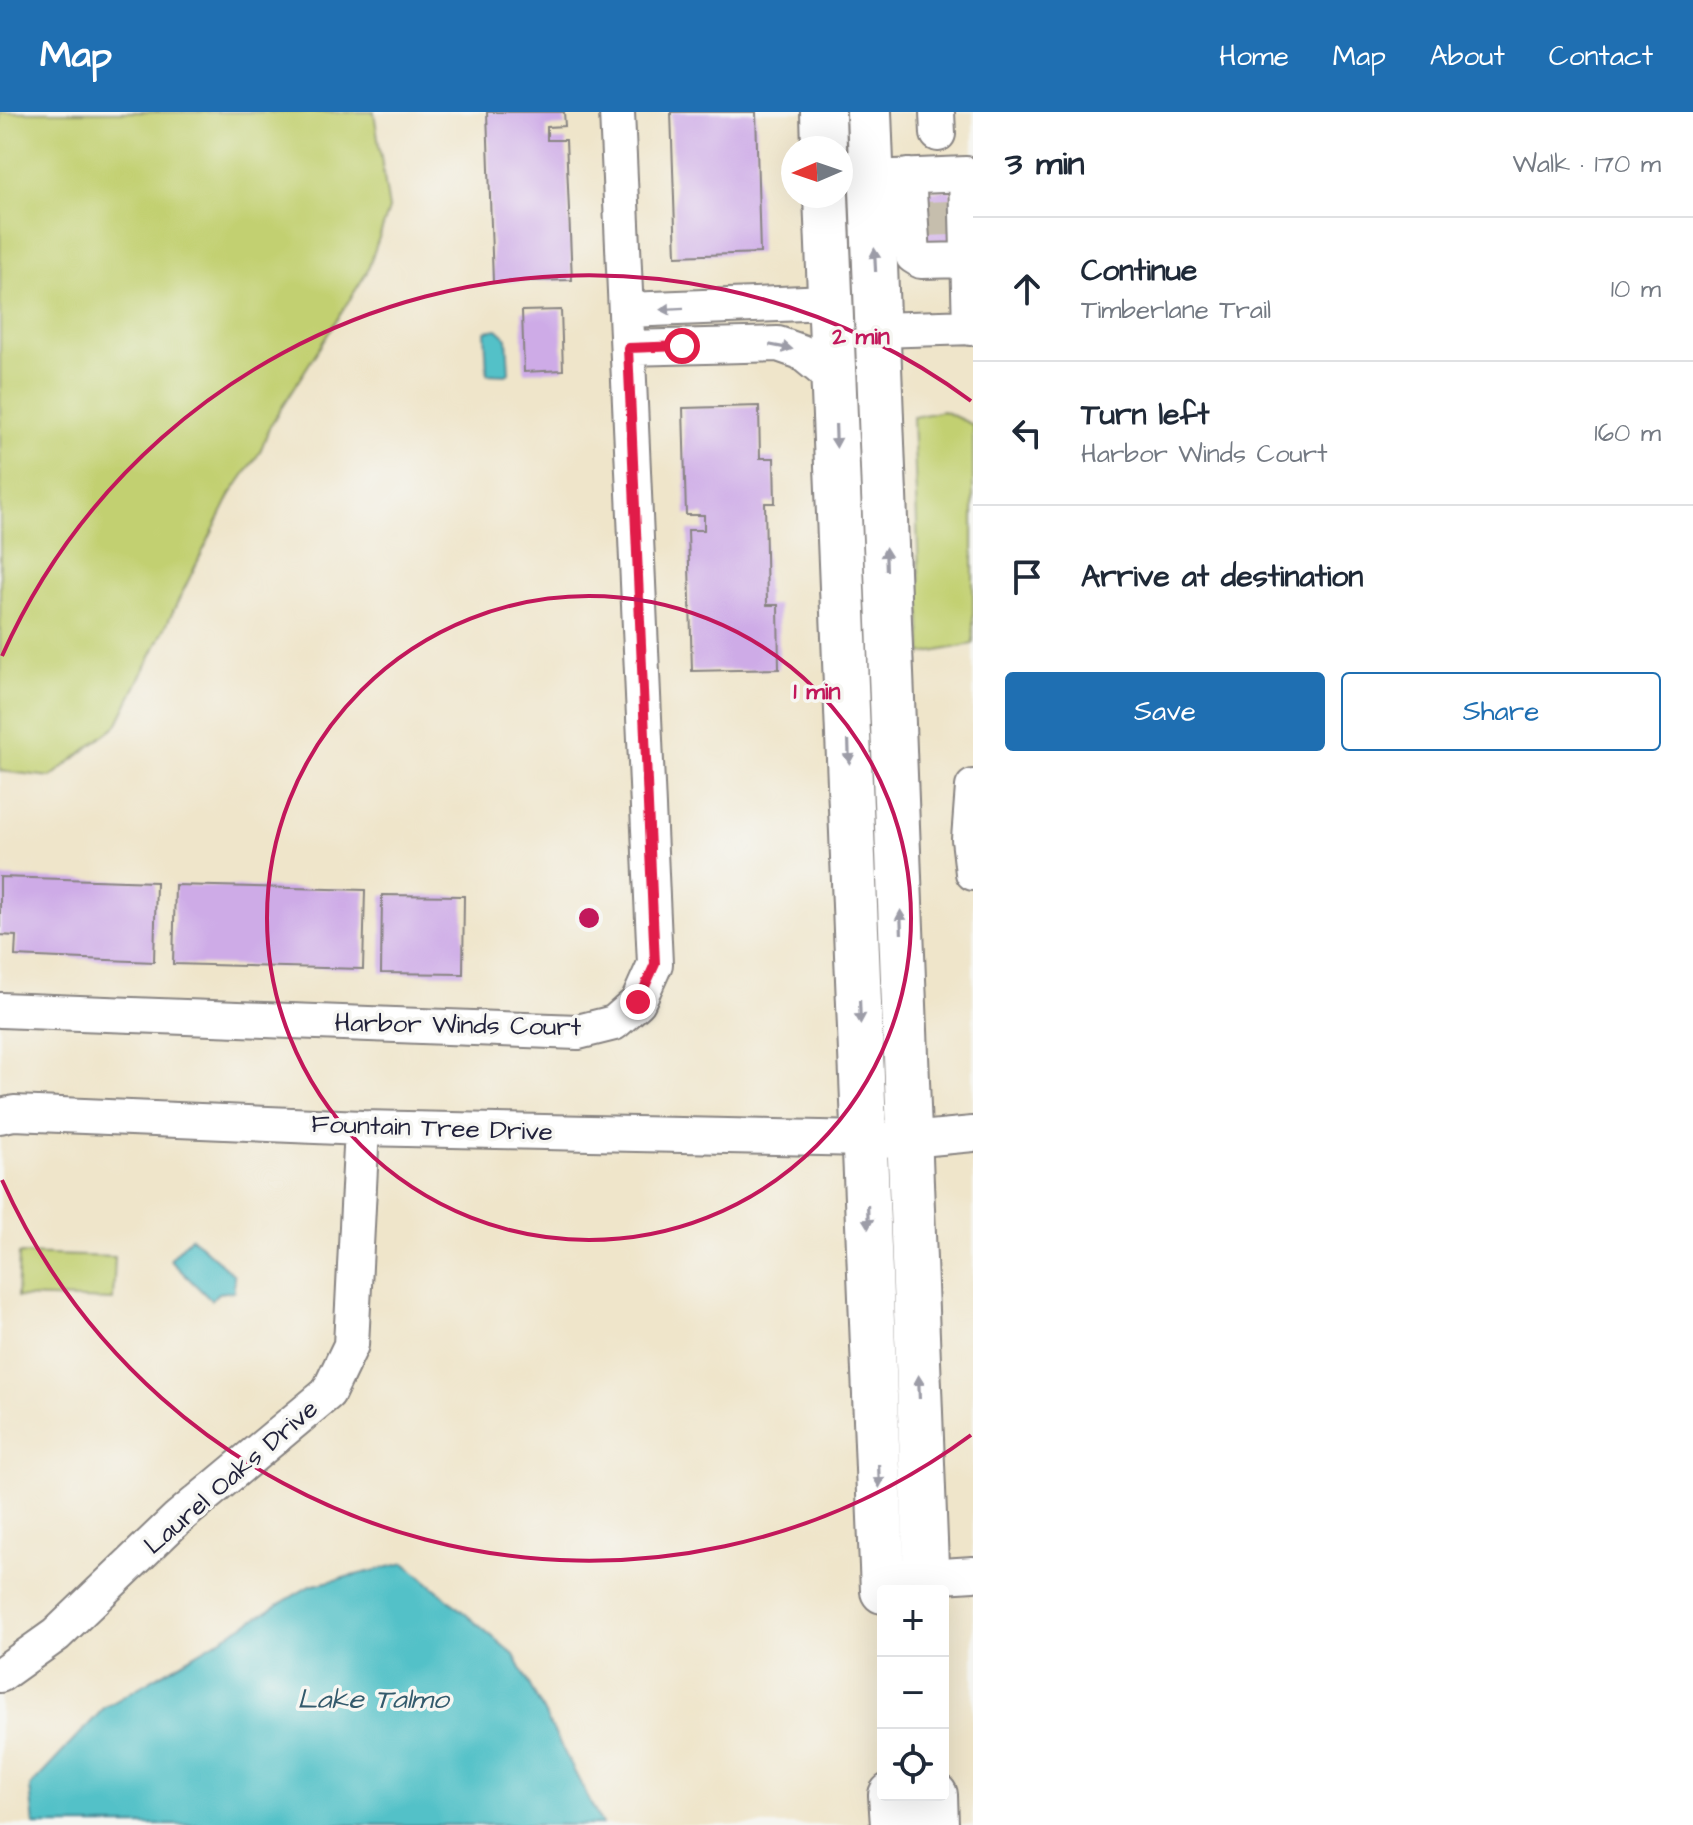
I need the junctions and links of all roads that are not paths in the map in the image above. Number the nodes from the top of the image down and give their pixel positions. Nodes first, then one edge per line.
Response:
1 (617, 112) edge
2 (823, 112) edge
3 (869, 112) edge
4 (824, 136) edge
5 (890, 177) junction
6 (827, 208) edge
7 (938, 219) junction
8 (828, 239) junction
9 (968, 260) junction
10 (830, 302) junction
11 (716, 307) junction
12 (627, 310) junction
13 (972, 328) edge
14 (878, 330) junction
15 (718, 345) junction
16 (628, 348) junction
17 (834, 379) junction
18 (879, 394) junction
19 (973, 787) edge
20 (973, 873) edge
21 (0, 1010) edge
22 (0, 1116) edge
23 (362, 1128) junction
24 (973, 1134) edge
25 (865, 1139) junction
26 (909, 1140) junction
27 (973, 1574) edge
28 (927, 1584) edge
29 (883, 1585) edge
30 (0, 1675) edge
31 (891, 1801) edge
32 (935, 1801) edge
33 (893, 1825) edge
34 (936, 1825) edge

1 - 12 street, Harbor Winds Court
2 - 4 main road
3 - 5 main road
5 - 7 street
5 - 7 street
14 -> 5 main road
6 - 8 main road
7 - 9 street
7 - 9 street
8 - 10 main road
8 - 14 main road
9 - 13 street
10 - 11 street
10 - 17 main road
10 - 18 main road
11 -> 12 street
11 - 15 street
12 - 16 street, Harbor Winds Court
13 - 14 street
14 - 18 main road
15 - 16 street
15 -> 17 street
16 - 21 street, Harbor Winds Court
17 -> 25 main road
26 -> 18 main road
19 - 20 street
22 - 23 street, Fountain Tree Drive
23 - 25 street, Fountain Tree Drive
23 - 30 street, Laurel Oaks Drive
24 - 26 street, Fountain Tree Drive
25 - 26 street, Fountain Tree Drive
25 -> 29 main road
28 -> 26 main road
27 - 28 street
31 - 33 main road
32 - 34 main road

